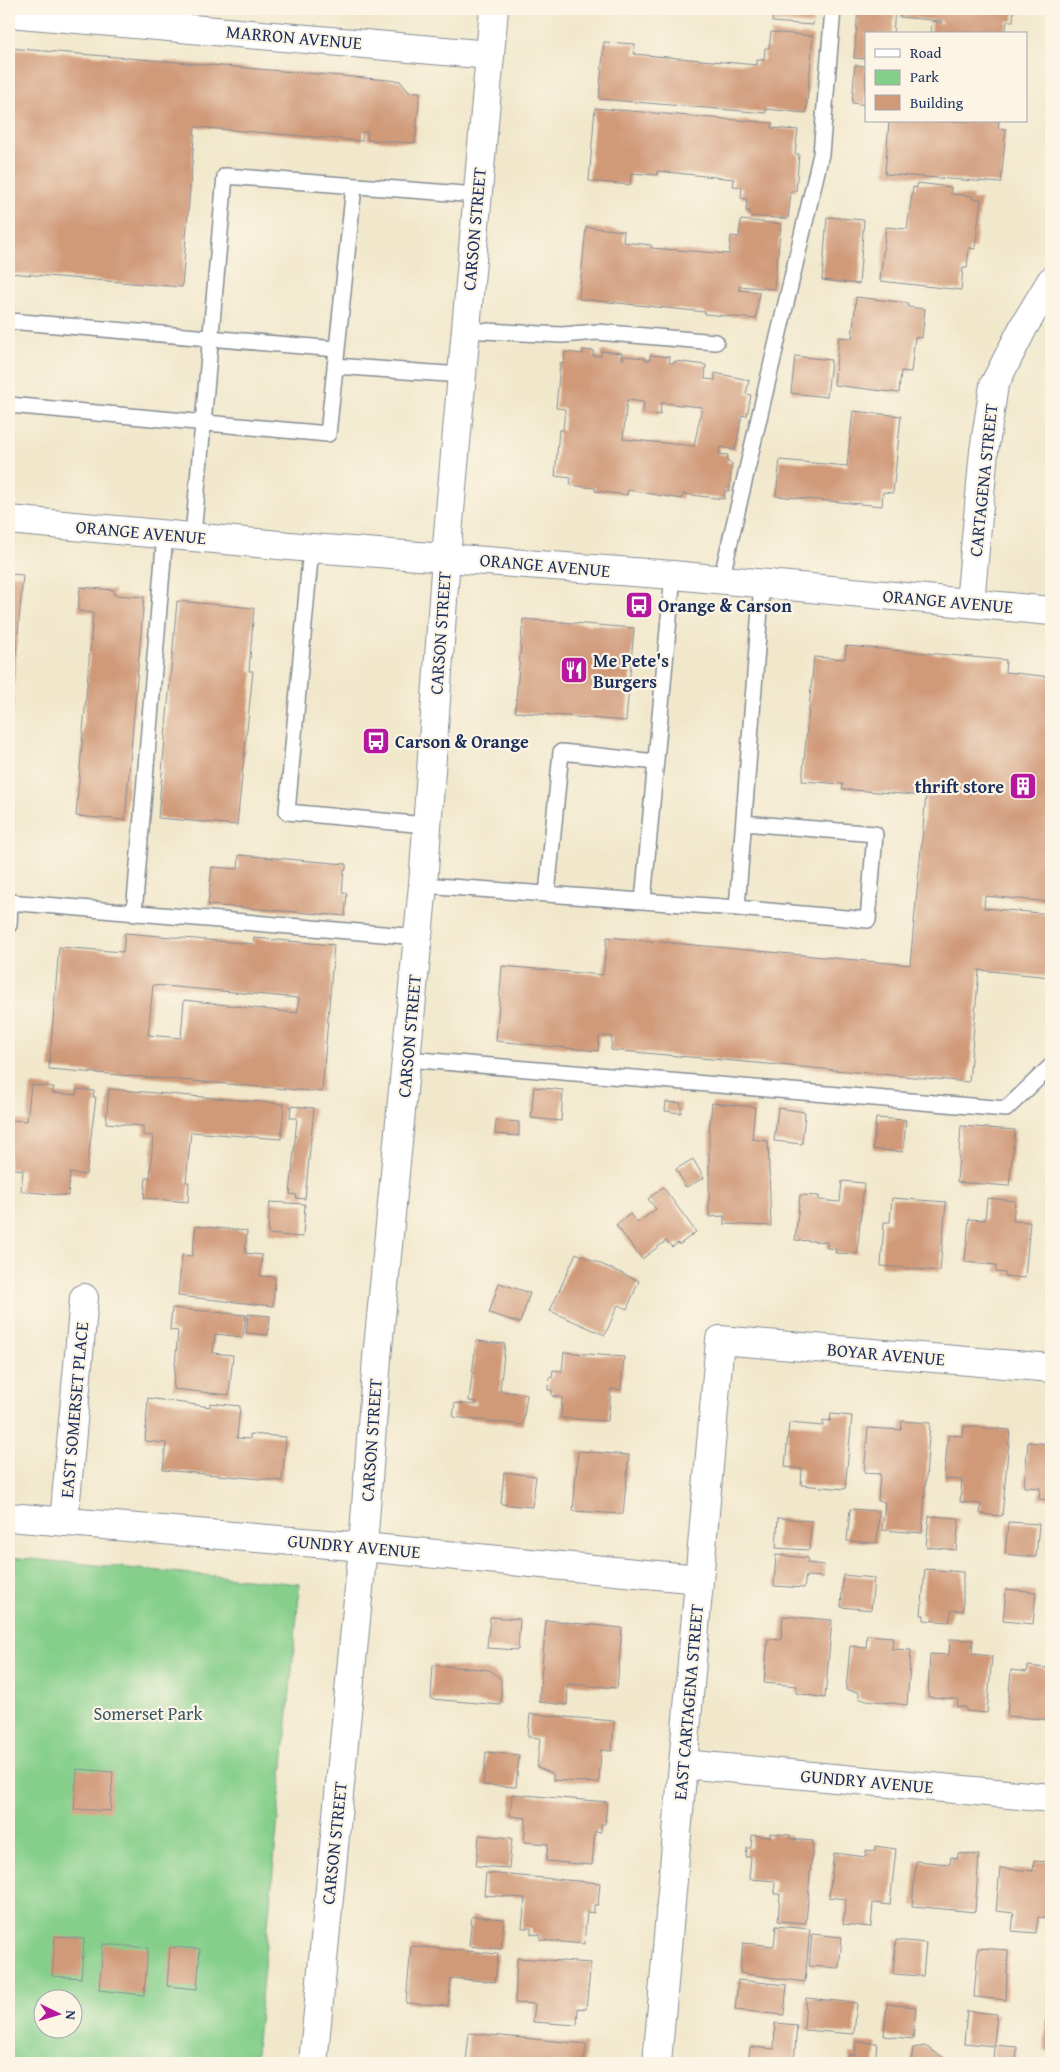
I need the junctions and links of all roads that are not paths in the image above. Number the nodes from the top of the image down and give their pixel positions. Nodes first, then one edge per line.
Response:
1 (494, 9) edge
2 (833, 9) edge
3 (9, 13) edge
4 (157, 17) edge
5 (490, 55) junction
6 (354, 186) junction
7 (477, 195) junction
8 (1051, 281) edge
9 (9, 321) edge
10 (465, 330) junction
11 (211, 338) junction
12 (716, 342) dead end
13 (337, 349) junction
14 (335, 366) junction
15 (461, 375) junction
16 (9, 405) edge
17 (204, 423) junction
18 (9, 520) edge
19 (165, 534) junction
20 (193, 536) junction
21 (311, 548) junction
22 (446, 557) junction
23 (673, 575) junction
24 (722, 580) junction
25 (762, 583) junction
26 (970, 604) junction
27 (1051, 611) edge
28 (656, 762) junction
29 (744, 823) junction
30 (426, 826) junction
31 (423, 885) junction
32 (547, 894) junction
33 (643, 901) junction
34 (10, 902) edge
35 (737, 908) junction
36 (134, 914) junction
37 (9, 925) edge
38 (418, 938) junction
39 (407, 1060) junction
40 (1051, 1066) edge
41 (84, 1298) dead end
42 (720, 1340) joint
43 (1051, 1368) edge
44 (9, 1517) edge
45 (64, 1522) junction
46 (364, 1547) junction
47 (699, 1579) junction
48 (683, 1764) junction
49 (1051, 1798) edge
50 (313, 2063) edge
51 (657, 2063) edge

1 - 5 street, CARSON STREET
2 - 24 lane
3 - 4 street, MARRON AVENUE
4 - 5 street, MARRON AVENUE
5 - 7 street, CARSON STREET
6 - 7 lane
6 - 11 lane
6 - 13 lane
7 - 10 street, CARSON STREET
8 - 26 street, CARTAGENA STREET
9 - 11 lane
10 - 12 lane
10 - 15 street, CARSON STREET
11 - 13 lane
11 - 17 lane
13 - 14 lane
14 - 15 lane
14 - 17 lane
15 - 22 street, CARSON STREET
16 - 17 lane
17 - 20 lane
18 - 19 street, ORANGE AVENUE
19 - 20 street, ORANGE AVENUE
19 - 36 lane
20 - 21 street, ORANGE AVENUE
21 - 22 street, ORANGE AVENUE
21 - 30 lane
22 - 23 street, ORANGE AVENUE
22 - 30 street, CARSON STREET
23 - 24 street, ORANGE AVENUE
23 - 28 lane
24 - 25 street, ORANGE AVENUE
25 - 26 street, ORANGE AVENUE
25 - 29 lane
26 - 27 street, ORANGE AVENUE
28 - 32 lane
28 - 33 lane
29 - 35 lane
29 - 35 lane
30 - 31 street, CARSON STREET
31 - 32 lane
31 - 38 street, CARSON STREET
32 - 33 lane
33 - 35 lane
34 - 36 lane
34 - 37 lane
36 - 38 lane
38 - 39 street, CARSON STREET
39 - 40 lane
39 - 46 street, CARSON STREET
41 - 45 street, EAST SOMERSET PLACE
42 - 43 street, BOYAR AVENUE
42 - 47 street, EAST CARTAGENA STREET
44 - 45 street, GUNDRY AVENUE
45 - 46 street, GUNDRY AVENUE
46 - 47 street, GUNDRY AVENUE
46 - 50 street, CARSON STREET
47 - 48 street, EAST CARTAGENA STREET
48 - 49 street, GUNDRY AVENUE
48 - 51 street, EAST CARTAGENA STREET

